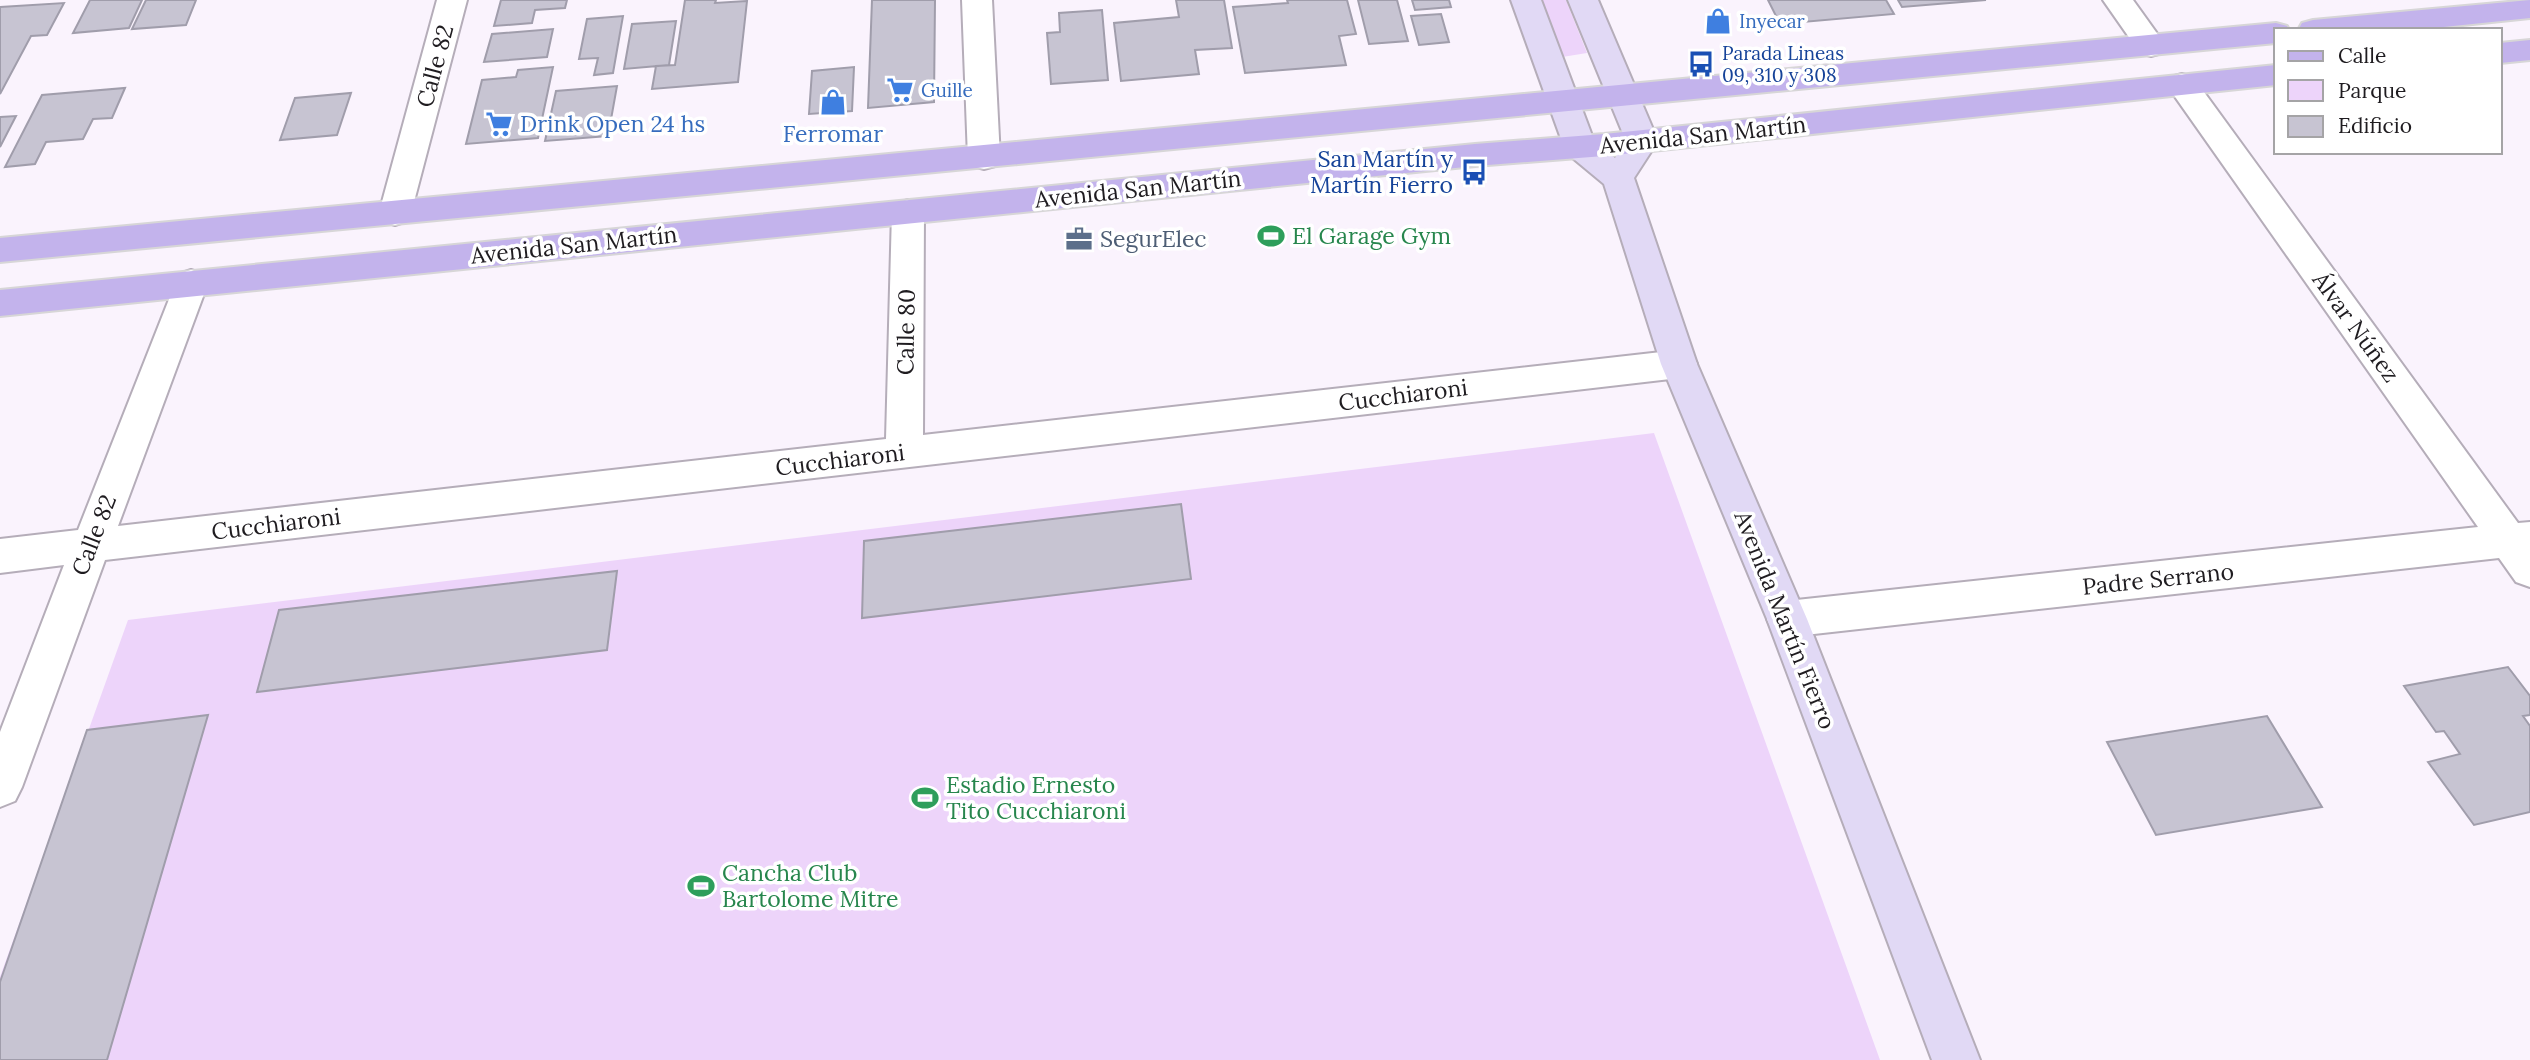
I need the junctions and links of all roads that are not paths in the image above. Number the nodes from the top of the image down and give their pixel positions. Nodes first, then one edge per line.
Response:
1 (452, 0) edge
2 (977, 0) edge
3 (1526, 0) edge
4 (1583, 0) edge
5 (2118, 0) edge
6 (2530, 9) edge
7 (2334, 28) edge
8 (2274, 33) edge
9 (2151, 46) junction
10 (2530, 50) edge
11 (2502, 52) edge
12 (2274, 75) edge
13 (2182, 84) junction
14 (1622, 97) junction
15 (1566, 103) junction
16 (1642, 141) junction
17 (1580, 147) junction
18 (984, 158) junction
19 (1618, 178) junction
20 (908, 212) junction
21 (395, 213) junction
22 (0, 250) edge
23 (191, 283) junction
24 (0, 303) edge
25 (1679, 364) junction
26 (904, 452) junction
27 (90, 546) junction
28 (2523, 550) edge
29 (0, 556) edge
30 (1787, 619) junction
31 (0, 787) edge
32 (1956, 1060) edge

1 - 21 street, Calle 82
2 - 18 street
3 - 15 main road
4 - 14 main road
5 - 9 street
6 - 7 main road
8 - 9 main road, Avenida San Martín
9 - 14 main road, Avenida San Martín
10 - 11 main road
12 - 13 main road, Avenida San Martín
13 - 16 main road, Avenida San Martín
13 - 28 street, Álvar Núñez
14 - 15 main road, Avenida San Martín
14 - 16 main road
15 - 17 main road
15 - 18 main road, Avenida San Martín
16 - 17 main road, Avenida San Martín
16 - 19 main road
17 - 19 main road
17 - 20 main road, Avenida San Martín
18 - 21 main road, Avenida San Martín
19 - 25 main road, Avenida Martín Fierro
20 - 23 main road, Avenida San Martín
20 - 26 street, Calle 80
21 - 22 main road, Avenida San Martín
23 - 24 main road, Avenida San Martín
23 - 27 street, Calle 82
25 - 26 street, Cucchiaroni
25 - 30 main road, Avenida Martín Fierro
26 - 27 street, Cucchiaroni
27 - 29 street, Cucchiaroni
27 - 31 street, Calle 82
28 - 30 street, Padre Serrano
30 - 32 main road, Avenida Martín Fierro

